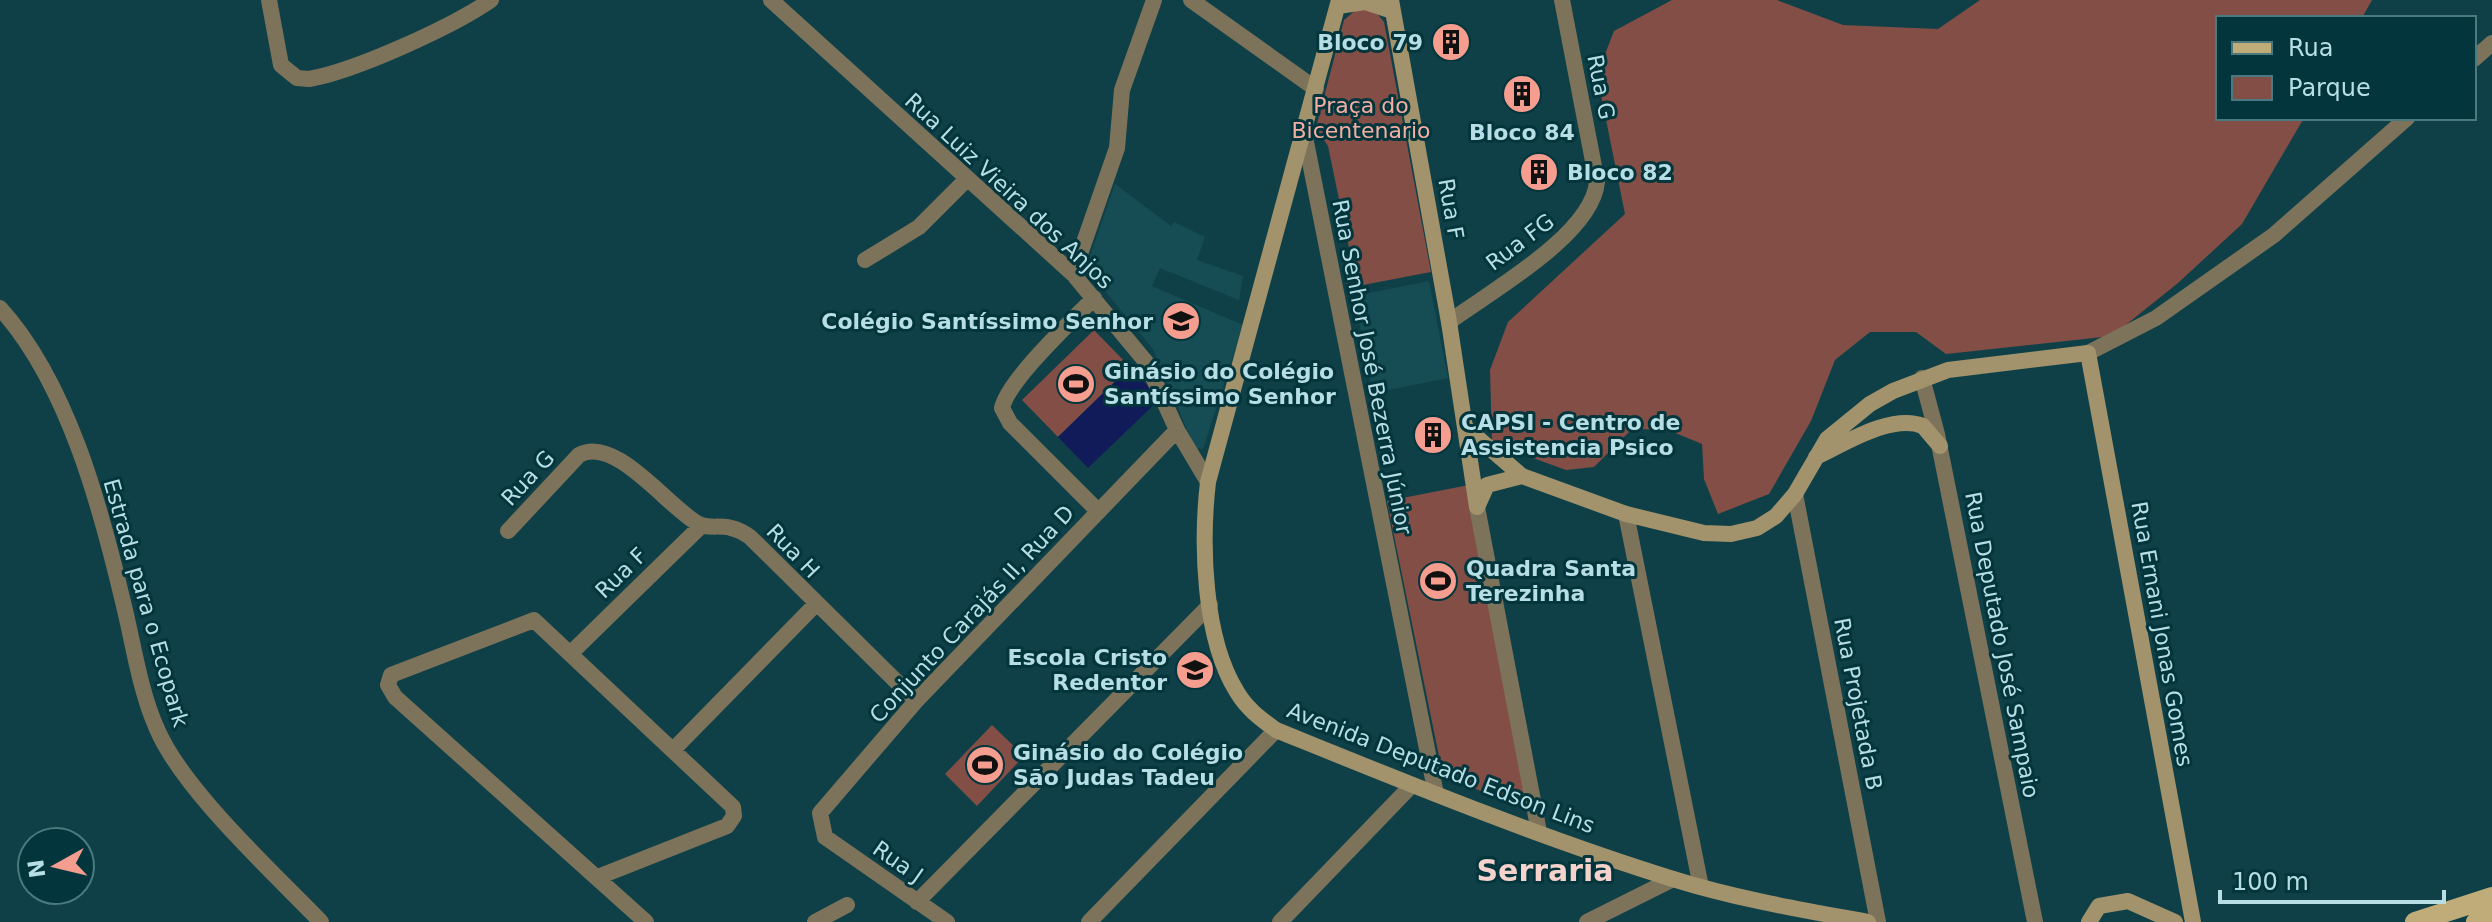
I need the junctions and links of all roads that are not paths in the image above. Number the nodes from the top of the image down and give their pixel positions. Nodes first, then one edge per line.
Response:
1 (269, 0) edge
2 (491, 0) edge
3 (771, 0) edge
4 (1154, 0) edge
5 (1191, 0) edge
6 (1562, 0) edge
7 (1338, 3) edge
8 (1391, 6) edge
9 (2492, 43) edge
10 (2476, 57) edge
11 (1316, 89) junction
12 (2405, 120) edge
13 (1305, 137) junction
14 (966, 180) junction
15 (1597, 182) joint
16 (865, 260) dead end
17 (1073, 274) junction
18 (1094, 298) junction
19 (0, 308) edge
20 (1449, 322) junction
21 (2088, 353) junction
22 (1922, 378) junction
23 (1465, 427) junction
24 (1177, 430) junction
25 (1940, 446) junction
26 (1814, 458) junction
27 (1522, 476) junction
28 (1208, 482) junction
29 (1795, 494) junction
30 (1477, 507) junction
31 (1098, 511) junction
32 (1626, 514) junction
33 (701, 526) junction
34 (508, 531) dead end
35 (815, 605) junction
36 (1210, 605) junction
37 (572, 652) junction
38 (916, 701) junction
39 (1276, 730) junction
40 (673, 750) junction
41 (1412, 785) junction
42 (1436, 794) junction
43 (1539, 832) junction
44 (825, 837) joint
45 (598, 877) junction
46 (1673, 879) junction
47 (1701, 887) junction
48 (2492, 897) edge
49 (917, 902) junction
50 (847, 905) dead end
51 (2492, 917) edge
52 (321, 922) edge
53 (646, 922) edge
54 (815, 922) edge
55 (947, 922) edge
56 (1089, 922) edge
57 (1280, 922) edge
58 (1587, 922) edge
59 (1868, 922) edge
60 (1878, 922) edge
61 (2035, 922) edge
62 (2089, 922) edge
63 (2175, 922) edge
64 (2193, 922) edge
65 (2415, 922) edge
66 (2476, 922) edge

1 - 2 street
3 - 14 street, Rua Luiz Vieira dos Anjos
4 - 17 street
5 - 11 street
6 - 15 street, Rua G
7 - 8 street
7 - 11 street, Avenida Deputado Edson Lins
8 - 20 street, Rua F
9 - 10 street
11 - 13 street, Avenida Deputado Edson Lins
12 - 21 street
13 - 28 street, Avenida Deputado Edson Lins
13 - 42 street, Rua Senhor José Bezerra Júnior
14 - 16 street
14 - 17 street, Rua Luiz Vieira dos Anjos
15 - 20 street, Rua FG
17 - 18 street, Rua Luiz Vieira dos Anjos
18 - 24 street, Rua Luiz Vieira dos Anjos
18 - 31 street
19 - 52 street, Estrada para o Ecopark
20 - 23 street, Rua F
21 - 22 street
21 - 64 street, Rua Ernani Jonas Gomes
22 - 25 street, Rua Deputado José Sampaio
22 - 26 street
23 - 27 street
23 - 30 street, Rua F
24 - 28 street, Rua Luiz Vieira dos Anjos
24 - 31 street, Conjunto Carajás II, Rua D
25 - 26 street
25 - 61 street, Rua Deputado José Sampaio
26 - 29 street
27 - 30 street
27 - 32 street
28 - 36 street, Avenida Deputado Edson Lins
29 - 32 street
29 - 60 street, Rua Projetada B
30 - 43 street
31 - 38 street, Conjunto Carajás II, Rua D
32 - 47 street
33 - 34 street, Rua G
33 - 35 street, Rua H
33 - 37 street, Rua F
35 - 38 street, Rua H
35 - 40 street
36 - 39 street, Avenida Deputado Edson Lins
36 - 49 street
37 - 40 street
37 - 45 street
38 - 44 street, Conjunto Carajás II, Rua D
39 - 41 street, Avenida Deputado Edson Lins
39 - 56 street
40 - 45 street
41 - 42 street, Avenida Deputado Edson Lins
41 - 57 street
42 - 43 street, Avenida Deputado Edson Lins
43 - 46 street, Avenida Deputado Edson Lins
44 - 49 street, Rua J
45 - 53 street
46 - 47 street, Avenida Deputado Edson Lins
46 - 58 street
47 - 59 street, Avenida Deputado Edson Lins
48 - 65 main road
49 - 55 street, Rua J
50 - 54 street
51 - 66 main road
62 - 63 street

